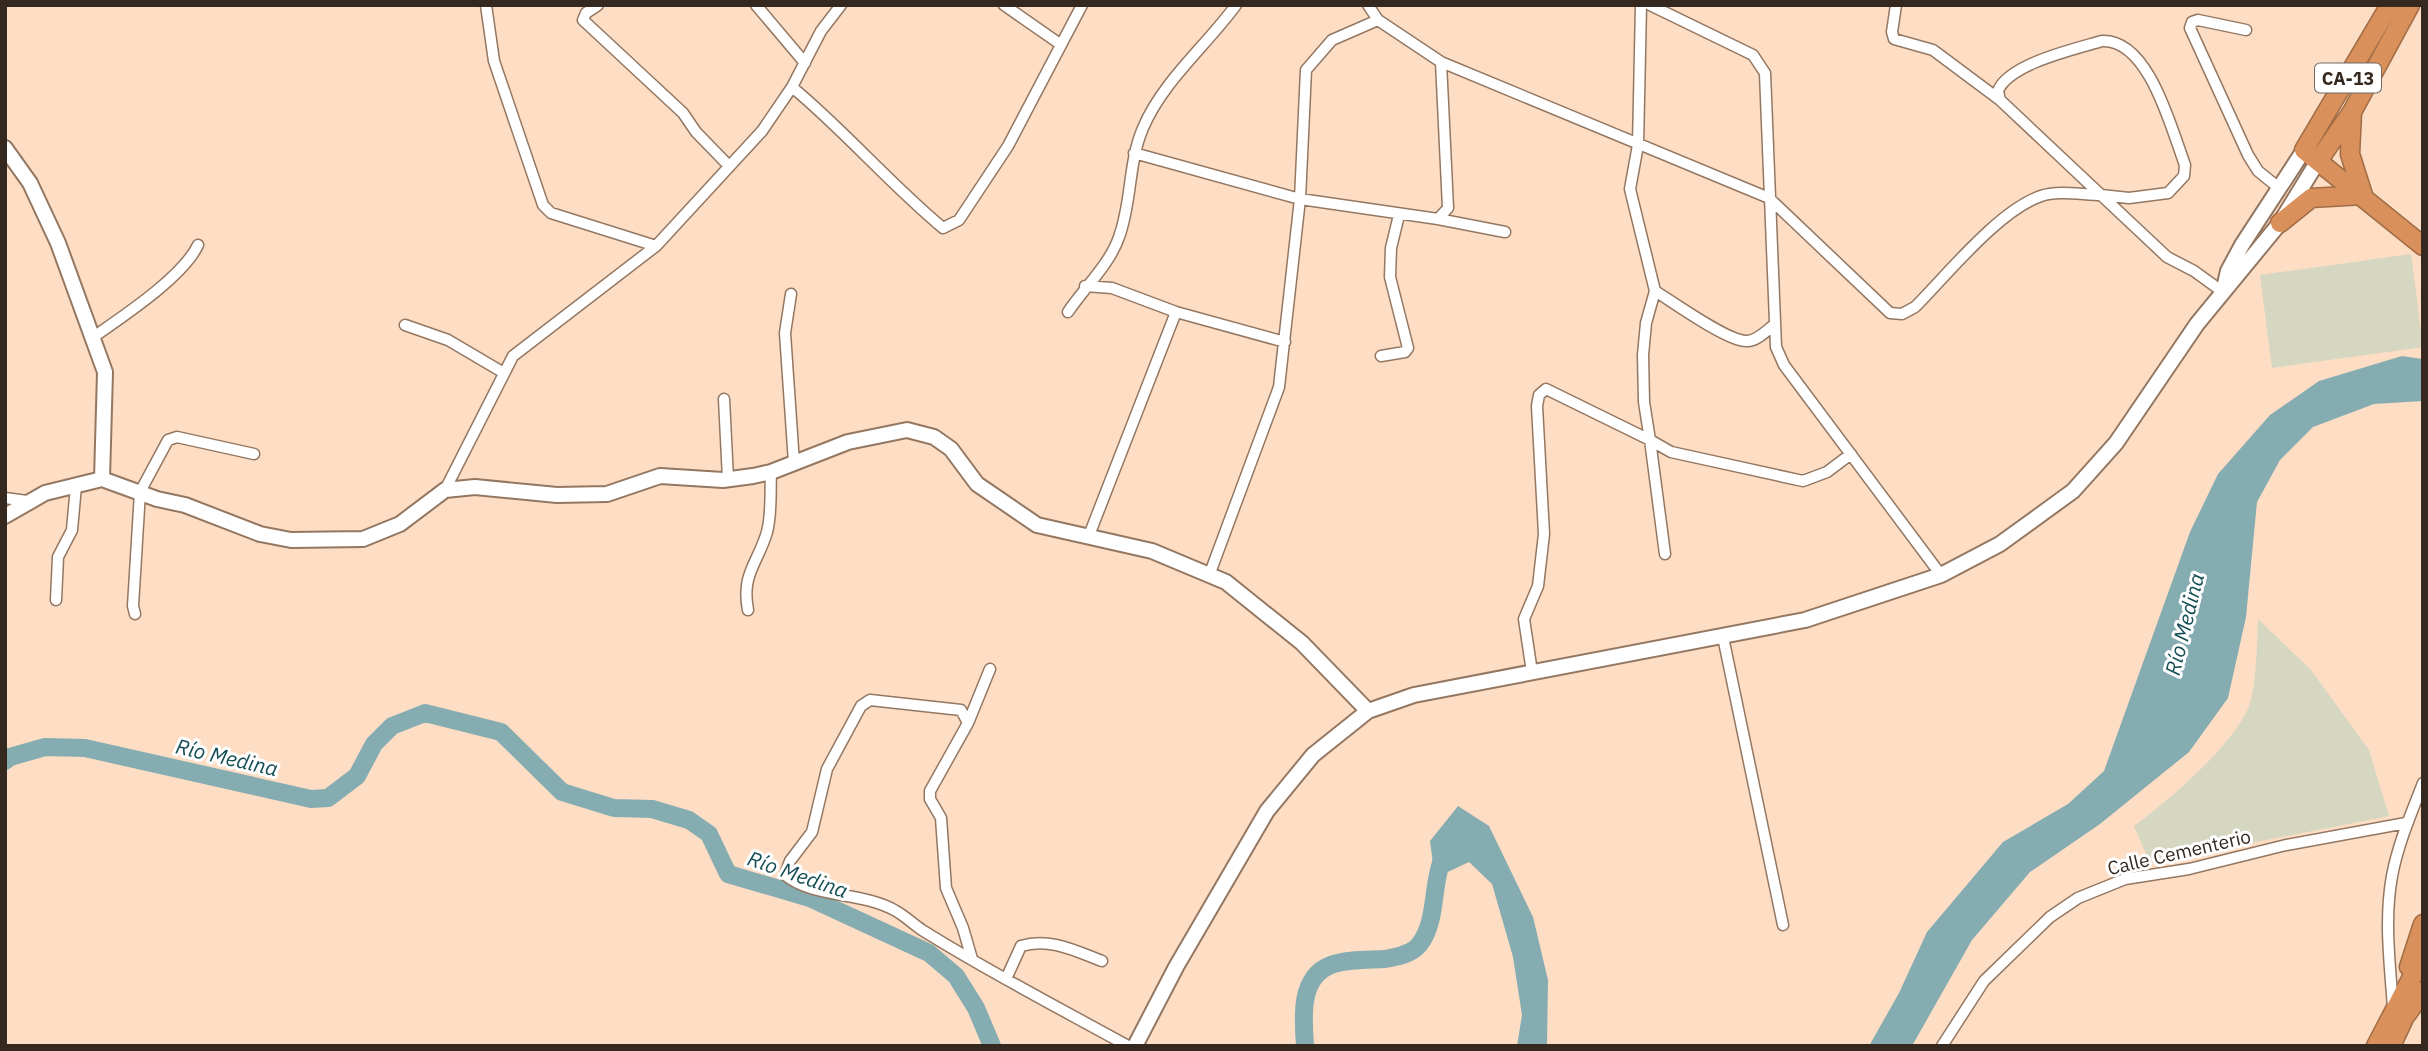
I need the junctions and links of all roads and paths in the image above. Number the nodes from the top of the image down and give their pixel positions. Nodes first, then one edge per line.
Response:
1 (486, 5) edge
2 (598, 5) edge
3 (756, 5) edge
4 (841, 5) edge
5 (1004, 5) edge
6 (1082, 5) edge
7 (1236, 5) edge
8 (1368, 5) edge
9 (1641, 5) edge
10 (1650, 5) edge
11 (1896, 5) edge
12 (2390, 5) edge
13 (2410, 5) edge
14 (1378, 20) junction
15 (2246, 30) dead end
16 (1060, 44) junction
17 (1441, 62) junction
18 (805, 63) junction
19 (792, 87) junction
20 (2000, 100) junction
21 (2352, 112) junction
22 (1638, 145) junction
23 (5, 148) edge
24 (1134, 153) junction
25 (2311, 156) junction
26 (729, 166) junction
27 (2279, 188) junction
28 (2101, 195) junction
29 (2363, 195) junction
30 (1769, 198) junction
31 (1300, 199) junction
32 (1399, 215) junction
33 (1438, 219) junction
34 (2280, 223) junction
35 (1505, 232) dead end
36 (198, 245) dead end
37 (656, 246) junction
38 (2423, 246) edge
39 (1085, 286) junction
40 (1655, 290) junction
41 (2223, 292) junction
42 (791, 294) dead end
43 (1068, 312) dead end
44 (1176, 312) junction
45 (405, 325) dead end
46 (1774, 325) junction
47 (92, 338) junction
48 (1285, 342) junction
49 (1381, 355) dead end
50 (503, 373) junction
51 (724, 399) dead end
52 (1650, 440) junction
53 (254, 454) dead end
54 (1851, 454) junction
55 (794, 463) junction
56 (771, 472) junction
57 (102, 479) junction
58 (727, 479) junction
59 (76, 486) junction
60 (445, 490) junction
61 (140, 492) junction
62 (5, 498) edge
63 (27, 501) junction
64 (5, 516) edge
65 (1088, 538) junction
66 (1665, 554) dead end
67 (1210, 573) junction
68 (1941, 575) junction
69 (56, 600) dead end
70 (748, 610) dead end
71 (135, 614) dead end
72 (1723, 637) junction
73 (990, 669) dead end
74 (1532, 672) junction
75 (1368, 711) junction
76 (968, 723) junction
77 (2423, 783) edge
78 (2406, 823) junction
79 (2423, 923) edge
80 (1783, 925) dead end
81 (2423, 956) edge
82 (972, 959) junction
83 (1102, 961) dead end
84 (1006, 979) junction
85 (2423, 981) edge
86 (2423, 991) edge
87 (2400, 1009) junction
88 (1128, 1046) edge
89 (1135, 1046) edge
90 (1942, 1046) edge
91 (2376, 1046) edge
92 (2391, 1046) edge

1 - 37 street
2 - 26 street
3 - 18 street
4 - 18 street
5 - 16 street
6 - 16 street
7 - 24 street
8 - 14 street
9 - 22 street
10 - 30 street
11 - 20 street
12 - 25 highway, CA-13
13 - 21 highway, CA-13
14 - 17 street
14 - 31 street
15 - 27 street
16 - 19 street
17 - 22 street
17 - 33 street
18 - 19 street
19 - 26 street
20 - 28 street
20 - 28 street
21 - 25 highway, CA-13
21 - 29 highway
22 - 30 street
22 - 40 street
23 - 47 street
24 - 31 street
24 - 39 street
25 - 27 street
25 - 29 highway
25 - 34 street
26 - 37 street
27 - 41 street
28 - 30 street
28 - 41 street
29 - 34 highway
29 - 38 highway
30 - 46 street
31 - 32 street
31 - 48 street
32 - 33 street
32 - 49 street
33 - 35 street
34 - 41 street
36 - 47 street
37 - 50 street
39 - 43 street
39 - 44 street
40 - 46 street
40 - 52 street
41 - 68 street
42 - 55 street
44 - 48 street
44 - 65 street
45 - 50 street
46 - 54 street
47 - 57 street
48 - 67 street
50 - 60 street
51 - 58 street
52 - 54 street
52 - 66 street
52 - 74 street
53 - 61 street
54 - 68 street
55 - 56 street
55 - 65 street
56 - 58 street
56 - 70 street
57 - 59 street
57 - 61 street
58 - 60 street
59 - 63 street
59 - 69 street
60 - 61 street
61 - 71 street
62 - 63 street
63 - 64 street
65 - 67 street
67 - 75 street
68 - 72 street
72 - 74 street
72 - 80 street
73 - 76 street
74 - 75 street
75 - 89 street
76 - 82 street
76 - 82 street
77 - 78 street
78 - 87 street
78 - 90 street, Calle Cementerio
79 - 87 highway
81 - 87 highway
82 - 84 street
83 - 84 street
84 - 88 street
85 - 87 highway
86 - 87 highway
87 - 91 highway
87 - 92 highway

